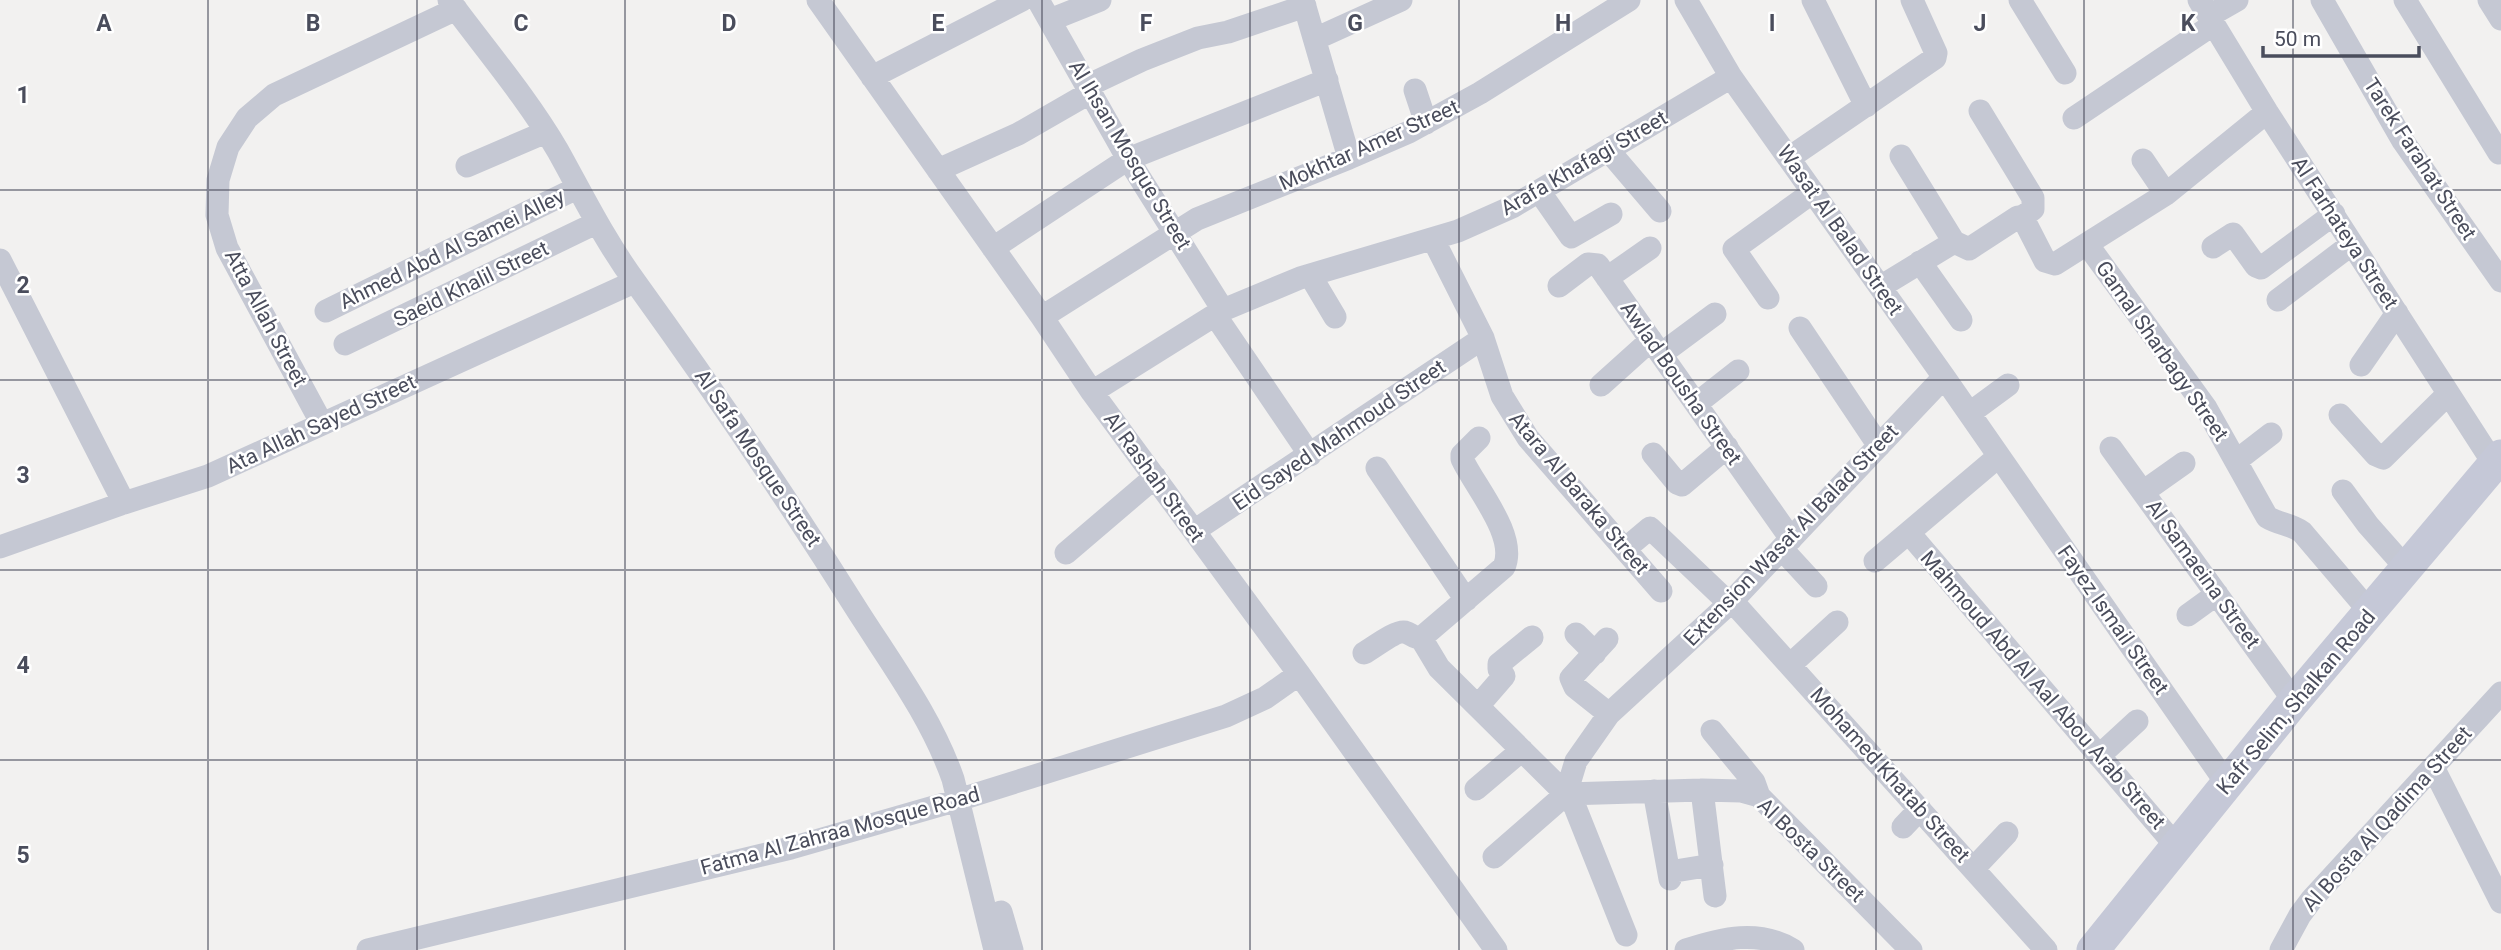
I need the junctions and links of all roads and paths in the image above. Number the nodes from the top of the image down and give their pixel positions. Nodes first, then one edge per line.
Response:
1 (818, 0) edge
2 (1022, 0) edge
3 (1038, 0) edge
4 (1100, 0) edge
5 (1401, 0) edge
6 (1629, 0) edge
7 (1686, 0) edge
8 (1813, 0) edge
9 (1912, 0) edge
10 (2020, 0) edge
11 (2237, 0) edge
12 (2322, 0) edge
13 (2405, 0) edge
14 (2489, 0) edge
15 (1304, 3) edge
16 (453, 5) edge
17 (2207, 13) edge
18 (2501, 19) edge
19 (1050, 20) junction
20 (1315, 39) junction
21 (2064, 73) dead end
22 (872, 77) junction
23 (1731, 77) junction
24 (1326, 80) junction
25 (1089, 89) junction
26 (1415, 90) dead end
27 (1866, 106) junction
28 (1980, 111) dead end
29 (2267, 112) junction
30 (2074, 118) dead end
31 (1426, 123) junction
32 (546, 132) junction
33 (1608, 150) junction
34 (2499, 153) dead end
35 (1901, 156) dead end
36 (1349, 158) junction
37 (1789, 158) junction
38 (1128, 159) junction
39 (2143, 160) dead end
40 (467, 166) dead end
41 (938, 170) junction
42 (577, 188) junction
43 (1539, 191) junction
44 (1813, 192) junction
45 (2166, 194) junction
46 (1660, 211) dead end
47 (1611, 214) dead end
48 (2334, 215) junction
49 (2021, 218) junction
50 (596, 223) junction
51 (1174, 231) junction
52 (1433, 239) junction
53 (1954, 242) junction
54 (2087, 244) junction
55 (2352, 244) junction
56 (2213, 247) dead end
57 (993, 248) junction
58 (1650, 248) dead end
59 (0, 260) edge
60 (1920, 262) junction
61 (1310, 275) junction
62 (1607, 278) junction
63 (2501, 281) edge
64 (634, 282) junction
65 (1559, 286) dead end
66 (1880, 287) junction
67 (1768, 298) dead end
68 (2278, 300) dead end
69 (327, 311) dead end
70 (1219, 313) junction
71 (2396, 313) junction
72 (1715, 314) dead end
73 (1042, 317) junction
74 (1335, 317) dead end
75 (1961, 320) dead end
76 (1800, 328) dead end
77 (1483, 338) junction
78 (345, 344) dead end
79 (1656, 347) junction
80 (2361, 365) dead end
81 (1738, 371) dead end
82 (1944, 377) junction
83 (1601, 385) dead end
84 (2008, 385) dead end
85 (1092, 392) junction
86 (2448, 394) junction
87 (1696, 404) junction
88 (1970, 413) junction
89 (2340, 415) dead end
90 (323, 424) junction
91 (2271, 434) dead end
92 (1479, 438) dead end
93 (1879, 446) junction
94 (1727, 447) junction
95 (2111, 448) dead end
96 (1653, 454) dead end
97 (1310, 455) junction
98 (1999, 456) junction
99 (2497, 460) edge
100 (2236, 461) junction
101 (2184, 463) dead end
102 (1377, 468) dead end
103 (1155, 477) junction
104 (2343, 491) dead end
105 (2143, 492) junction
106 (124, 503) junction
107 (1194, 531) junction
108 (1909, 533) junction
109 (1787, 544) junction
110 (0, 547) edge
111 (1625, 549) junction
112 (1066, 553) dead end
113 (1875, 562) dead end
114 (2406, 568) junction
115 (1816, 586) dead end
116 (1661, 591) dead end
117 (2217, 594) junction
118 (1466, 600) junction
119 (1731, 603) junction
120 (2370, 612) junction
121 (2188, 615) dead end
122 (1837, 622) dead end
123 (1576, 634) dead end
124 (1532, 637) dead end
125 (1421, 638) junction
126 (1364, 653) dead end
127 (1790, 665) junction
128 (1299, 674) junction
129 (2501, 693) edge
130 (2294, 701) junction
131 (1478, 706) junction
132 (1609, 714) junction
133 (2137, 721) dead end
134 (1713, 731) dead end
135 (1522, 750) junction
136 (2099, 756) junction
137 (2433, 768) junction
138 (2227, 784) junction
139 (1476, 789) dead end
140 (1702, 790) junction
141 (1654, 791) junction
142 (1566, 794) junction
143 (1759, 796) junction
144 (964, 798) junction
145 (1920, 809) junction
146 (1903, 827) dead end
147 (2007, 833) dead end
148 (2177, 847) junction
149 (1494, 857) dead end
150 (1712, 865) junction
151 (1974, 869) junction
152 (1716, 896) dead end
153 (2501, 902) edge
154 (1626, 935) dead end
155 (368, 950) edge
156 (995, 950) edge
157 (1012, 950) edge
158 (1496, 950) edge
159 (1686, 950) edge
160 (1793, 950) edge
161 (1911, 950) edge
162 (2046, 950) edge
163 (2093, 950) edge
164 (2281, 950) edge

1 - 22 street, Al Rashah Street
2 - 22 street
3 - 19 street, Al Ihsan Mosque Street
4 - 19 street
5 - 20 street
6 - 31 street, Mokhtar Amer Street
7 - 23 street, Wasat Al Balad Street
8 - 27 street
9 - 27 street
10 - 21 street
11 - 17 street
12 - 63 street, Tarek Farahat Street
13 - 34 street
14 - 18 street
15 - 20 street
15 - 25 street
16 - 32 street, Al Safa Mosque Street
16 - 90 street, Atta Allah Street
17 - 29 street, Al Farhateya Street
17 - 30 street
19 - 25 street, Al Ihsan Mosque Street
20 - 24 street
22 - 41 street, Al Rashah Street
23 - 33 street, Arafa Khafagi Street
23 - 37 street, Wasat Al Balad Street
24 - 36 street
24 - 38 street
25 - 38 street, Al Ihsan Mosque Street
25 - 41 street
26 - 31 street
27 - 37 street
28 - 49 street
29 - 45 street
29 - 48 street, Al Farhateya Street
31 - 36 street, Mokhtar Amer Street
32 - 40 street
32 - 42 street, Al Safa Mosque Street
33 - 43 street, Arafa Khafagi Street
33 - 46 street
35 - 53 street
36 - 51 street, Mokhtar Amer Street
37 - 44 street, Wasat Al Balad Street
38 - 51 street, Al Ihsan Mosque Street
38 - 57 street
39 - 45 street
41 - 57 street, Al Rashah Street
42 - 50 street, Al Safa Mosque Street
42 - 69 street, Ahmed Abd Al Samei Alley
43 - 47 street
43 - 52 street, Arafa Khafagi Street
44 - 66 street, Wasat Al Balad Street
44 - 67 street
45 - 54 street
48 - 55 street, Al Farhateya Street
48 - 56 street
49 - 53 street
49 - 54 street
50 - 64 street, Al Safa Mosque Street
50 - 78 street, Saeid Khalil Street
51 - 70 street, Al Ihsan Mosque Street
51 - 73 street, Mokhtar Amer Street
52 - 61 street, Arafa Khafagi Street
52 - 77 street, Atara Al Baraka Street
53 - 60 street
54 - 100 street, Gamal Sharbagy Street
55 - 68 street
55 - 71 street, Al Farhateya Street
57 - 73 street, Al Rashah Street
58 - 62 street
59 - 106 street
60 - 66 street
60 - 75 street
61 - 70 street, Arafa Khafagi Street
61 - 74 street
62 - 65 street
62 - 79 street, Awlad Bousha Street
64 - 90 street, Ata Allah Sayed Street
64 - 144 street, Al Safa Mosque Street
66 - 82 street, Wasat Al Balad Street
70 - 85 street, Arafa Khafagi Street
70 - 97 street, Al Ihsan Mosque Street
71 - 80 street
71 - 86 street, Al Farhateya Street
72 - 79 street
73 - 85 street, Al Rashah Street
76 - 93 street
77 - 97 street, Eid Sayed Mahmoud Street
77 - 111 street, Atara Al Baraka Street
79 - 83 street
79 - 87 street, Awlad Bousha Street
81 - 87 street
82 - 88 street, Wasat Al Balad Street
82 - 93 street, Extension Wasat Al Balad Street
84 - 88 street
85 - 103 street, Al Rashah Street
86 - 89 street
86 - 99 street, Al Farhateya Street
87 - 94 street, Awlad Bousha Street
88 - 98 street, Wasat Al Balad Street
90 - 106 street, Ata Allah Sayed Street
91 - 100 street
92 - 118 street
93 - 109 street, Extension Wasat Al Balad Street
94 - 96 street
94 - 109 street, Awlad Bousha Street
95 - 105 street, Al Samaeina Street
97 - 107 street, Eid Sayed Mahmoud Street
98 - 108 street
98 - 138 street, Fayez Ismail Street
99 - 114 street, Kafr Selim, Shalkan Road
100 - 120 street, Gamal Sharbagy Street
101 - 105 street
102 - 118 street
103 - 107 street, Al Rashah Street
103 - 112 street
104 - 114 street
105 - 117 street, Al Samaeina Street
106 - 110 street, Ata Allah Sayed Street
107 - 128 street, Al Rashah Street
108 - 113 street
108 - 136 street, Mahmoud Abd Al Aal Abou Arab Street
109 - 115 street, Awlad Bousha Street
109 - 119 street, Extension Wasat Al Balad Street
111 - 116 street, Atara Al Baraka Street
111 - 119 street, Mohamed Khatab Street
114 - 120 street, Kafr Selim, Shalkan Road
117 - 121 street
117 - 130 street, Al Samaeina Street
118 - 125 street
119 - 127 street, Mohamed Khatab Street
119 - 132 street, Extension Wasat Al Balad Street
120 - 130 street, Kafr Selim, Shalkan Road
122 - 127 street
123 - 132 street
124 - 131 street
125 - 126 street
125 - 131 street
127 - 145 street, Mohamed Khatab Street
128 - 144 street, Fatma Al Zahraa Mosque Road
128 - 158 street, Al Rashah Street
129 - 137 street, Al Bosta Al Qadima Street
130 - 138 street, Kafr Selim, Shalkan Road
131 - 135 street
132 - 142 street, Extension Wasat Al Balad Street
133 - 136 street
134 - 143 street
135 - 139 street
135 - 142 street
136 - 148 street, Mahmoud Abd Al Aal Abou Arab Street
137 - 153 street
137 - 164 street, Al Bosta Al Qadima Street
138 - 148 street, Kafr Selim, Shalkan Road
140 - 141 street, Al Bosta Street
140 - 143 street, Al Bosta Street
140 - 150 street
141 - 142 street, Al Bosta Street
141 - 150 street
142 - 149 street
142 - 154 street
143 - 161 street, Al Bosta Street
144 - 155 street, Fatma Al Zahraa Mosque Road
144 - 156 street, Al Safa Mosque Street
144 - 157 street, Al Safa Mosque Street
145 - 146 street
145 - 151 street, Mohamed Khatab Street
147 - 151 street
148 - 163 street, Kafr Selim, Shalkan Road
150 - 152 street
151 - 162 street, Mohamed Khatab Street
159 - 160 street

